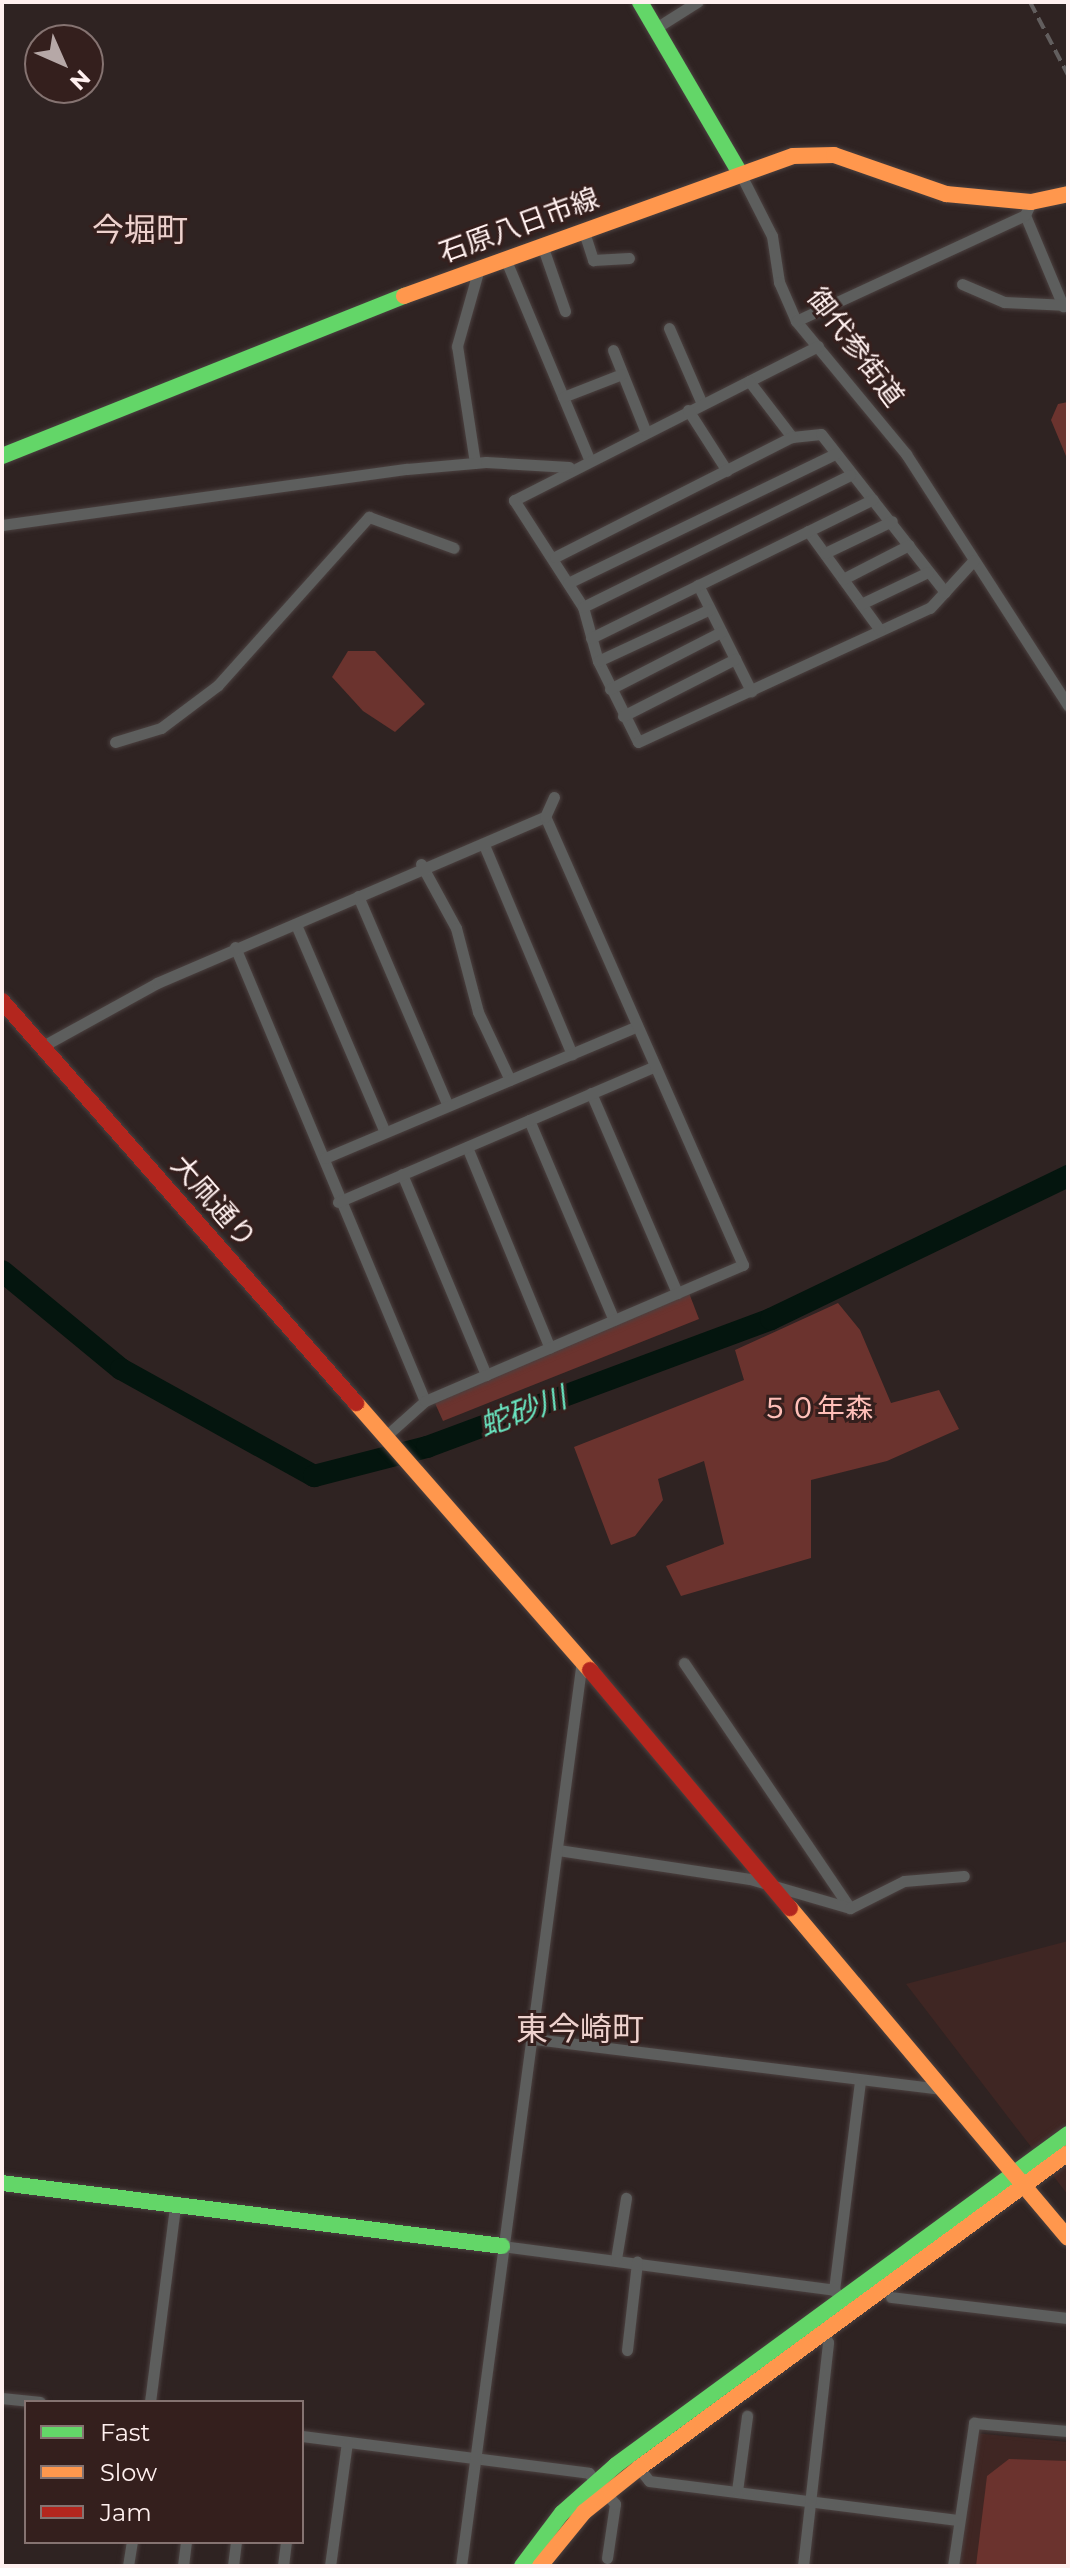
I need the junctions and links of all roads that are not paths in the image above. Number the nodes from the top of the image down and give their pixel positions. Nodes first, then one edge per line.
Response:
1 (640, 2) edge
2 (697, 2) edge
3 (656, 28) junction
4 (740, 173) junction
5 (1068, 195) edge
6 (1028, 208) junction
7 (583, 229) junction
8 (542, 245) junction
9 (505, 258) junction
10 (629, 258) dead end
11 (479, 268) junction
12 (962, 284) dead end
13 (1066, 306) edge
14 (565, 311) dead end
15 (796, 321) junction
16 (669, 328) dead end
17 (818, 346) junction
18 (613, 350) dead end
19 (622, 374) junction
20 (749, 381) junction
21 (563, 397) junction
22 (702, 404) junction
23 (688, 410) junction
24 (645, 430) junction
25 (792, 437) junction
26 (835, 454) junction
27 (2, 456) edge
28 (589, 459) junction
29 (475, 463) junction
30 (570, 467) junction
31 (727, 471) junction
32 (850, 475) junction
33 (873, 499) junction
34 (892, 521) junction
35 (2, 525) edge
36 (808, 531) junction
37 (909, 545) junction
38 (454, 548) dead end
39 (825, 553) junction
40 (555, 557) junction
41 (974, 560) junction
42 (928, 572) junction
43 (843, 579) junction
44 (568, 583) junction
45 (698, 585) junction
46 (945, 592) junction
47 (861, 604) junction
48 (583, 607) junction
49 (710, 609) junction
50 (880, 630) junction
51 (721, 632) junction
52 (591, 638) junction
53 (735, 659) junction
54 (598, 661) junction
55 (610, 689) junction
56 (751, 691) junction
57 (1068, 705) edge
58 (623, 716) junction
59 (115, 742) dead end
60 (554, 797) dead end
61 (545, 817) junction
62 (484, 845) junction
63 (421, 864) junction
64 (358, 896) junction
65 (297, 927) junction
66 (235, 947) junction
67 (2, 1001) edge
68 (637, 1026) junction
69 (43, 1046) junction
70 (572, 1054) junction
71 (655, 1066) junction
72 (510, 1080) junction
73 (591, 1093) junction
74 (448, 1106) junction
75 (529, 1120) junction
76 (385, 1132) junction
77 (467, 1147) junction
78 (325, 1158) junction
79 (402, 1174) junction
80 (338, 1202) junction
81 (677, 1293) junction
82 (614, 1320) junction
83 (550, 1348) junction
84 (486, 1375) junction
85 (425, 1401) junction
86 (387, 1435) junction
87 (582, 1660) junction
88 (684, 1663) dead end
89 (558, 1850) junction
90 (964, 1876) dead end
91 (764, 1884) junction
92 (850, 1908) junction
93 (534, 2039) junction
94 (860, 2082) junction
95 (943, 2089) junction
96 (1068, 2134) edge
97 (1068, 2153) edge
98 (1019, 2176) junction
99 (2, 2183) edge
100 (626, 2198) dead end
101 (175, 2206) junction
102 (1068, 2238) edge
103 (502, 2246) junction
104 (616, 2259) junction
105 (637, 2262) junction
106 (891, 2297) dead end
107 (842, 2300) junction
108 (1068, 2318) edge
109 (821, 2333) junction
110 (627, 2350) dead end
111 (2, 2398) edge
112 (24, 2400) edge
113 (150, 2400) edge
114 (747, 2416) dead end
115 (1068, 2431) edge
116 (304, 2436) edge
117 (347, 2442) junction
118 (476, 2459) junction
119 (639, 2468) junction
120 (602, 2488) junction
121 (737, 2491) junction
122 (810, 2500) junction
123 (958, 2520) junction
124 (132, 2544) edge
125 (186, 2544) edge
126 (236, 2544) edge
127 (286, 2544) edge
128 (607, 2558) dead end
129 (128, 2566) edge
130 (183, 2566) edge
131 (233, 2566) edge
132 (283, 2566) edge
133 (330, 2566) edge
134 (461, 2566) edge
135 (522, 2566) edge
136 (540, 2566) edge
137 (803, 2566) edge
138 (953, 2566) edge

1 - 3 street, 御代参街道
2 - 3 street
3 - 4 street, 御代参街道
4 - 6 street, 石原八日市線
4 - 7 street, 石原八日市線
4 - 15 street, 御代参街道
5 - 6 street, 石原八日市線
6 - 13 street
6 - 15 street
7 - 8 street, 石原八日市線
7 - 10 street
8 - 9 street, 石原八日市線
8 - 14 street
9 - 11 street, 石原八日市線
9 - 21 street
11 - 27 street, 石原八日市線
11 - 29 street
12 - 13 street
15 - 17 street, 御代参街道
16 - 22 street
17 - 20 street
17 - 41 street, 御代参街道
18 - 19 street
19 - 21 street
19 - 24 street
20 - 22 street
20 - 25 street
21 - 28 street
22 - 23 street
23 - 24 street
23 - 31 street
24 - 28 street
25 - 26 street
25 - 31 street
26 - 32 street
26 - 44 street
28 - 30 street
29 - 30 street
29 - 35 street
30 - 40 street
31 - 40 street
32 - 33 street
32 - 48 street
33 - 34 street
33 - 36 street
34 - 37 street
34 - 39 street
36 - 39 street
36 - 45 street
37 - 42 street
37 - 43 street
38 - 59 street
39 - 43 street
40 - 44 street
41 - 46 street
41 - 57 street, 御代参街道
42 - 46 street
42 - 47 street
43 - 47 street
44 - 48 street
45 - 49 street
45 - 52 street
46 - 50 street
47 - 50 street
48 - 52 street
49 - 51 street
49 - 54 street
50 - 56 street
51 - 53 street
51 - 55 street
52 - 54 street
53 - 56 street
53 - 58 street
54 - 55 street
55 - 58 street
56 - 58 street
60 - 61 street
61 - 62 street
61 - 68 street
62 - 63 street
62 - 70 street
63 - 64 street
63 - 72 street
64 - 65 street
64 - 74 street
65 - 66 street
65 - 76 street
66 - 69 street
66 - 78 street
67 - 69 street, 大凧通り
68 - 70 street
68 - 71 street
69 - 86 street, 大凧通り
70 - 72 street
71 - 73 street
71 - 81 street
72 - 74 street
73 - 75 street
73 - 81 street
74 - 76 street
75 - 77 street
75 - 82 street
76 - 78 street
77 - 79 street
77 - 83 street
78 - 80 street
79 - 80 street
79 - 84 street
80 - 85 street
81 - 82 street
82 - 83 street
83 - 84 street
84 - 85 street
85 - 86 street
86 - 87 street, 大凧通り
87 - 89 street
87 - 91 street, 大凧通り
88 - 92 street
89 - 91 street
89 - 93 street
90 - 92 street
91 - 92 street
91 - 95 street, 大凧通り
93 - 94 street
93 - 103 street
94 - 95 street
94 - 107 street
95 - 98 street, 大凧通り
96 - 98 street
97 - 98 street
98 - 102 street, 大凧通り
98 - 107 street
99 - 101 street
100 - 104 street
101 - 103 street
101 - 113 street
103 - 104 street
103 - 118 street
104 - 105 street
105 - 107 street
105 - 110 street
106 - 108 street
107 - 109 street
107 - 120 street
109 - 119 street
109 - 122 street
111 - 112 street
114 - 121 street
115 - 123 street
116 - 117 street
117 - 118 street
117 - 133 street
118 - 120 street
118 - 134 street
119 - 120 street
119 - 121 street
120 - 128 street
120 - 135 street
120 - 136 street
121 - 122 street
122 - 123 street
122 - 137 street
123 - 138 street
124 - 129 street
125 - 130 street
126 - 131 street
127 - 132 street

